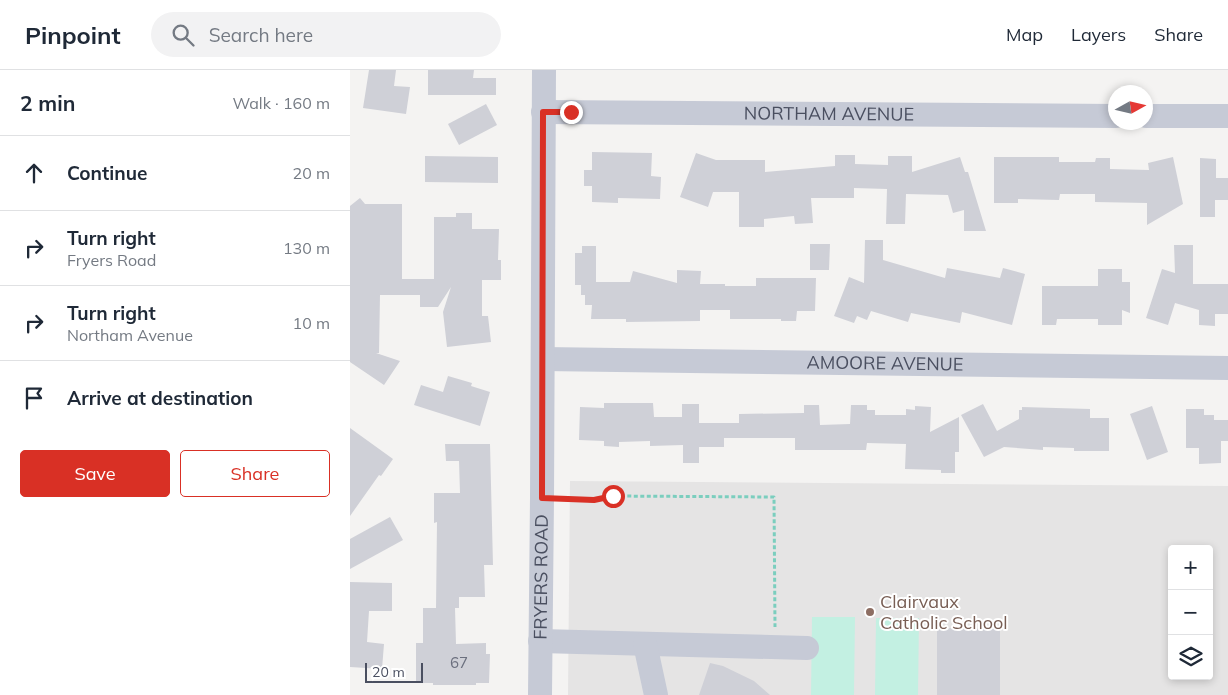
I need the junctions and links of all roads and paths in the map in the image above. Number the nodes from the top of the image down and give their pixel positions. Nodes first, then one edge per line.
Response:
1 (544, 70) edge
2 (543, 112) junction
3 (1108, 116) edge
4 (1153, 116) edge
5 (1228, 116) edge
6 (543, 359) junction
7 (1228, 368) edge
8 (542, 498) junction
9 (776, 632) dead end
10 (540, 641) junction
11 (645, 644) junction
12 (808, 648) dead end
13 (540, 695) edge
14 (656, 695) edge

1 - 2 street, FRYERS ROAD
2 - 3 street, NORTHAM AVENUE
2 - 6 street, FRYERS ROAD
4 - 5 street
6 - 7 street, AMOORE AVENUE
6 - 8 street, FRYERS ROAD
8 - 9 path
8 - 10 street, FRYERS ROAD
10 - 11 street
10 - 13 street, FRYERS ROAD
11 - 12 street
11 - 14 street

